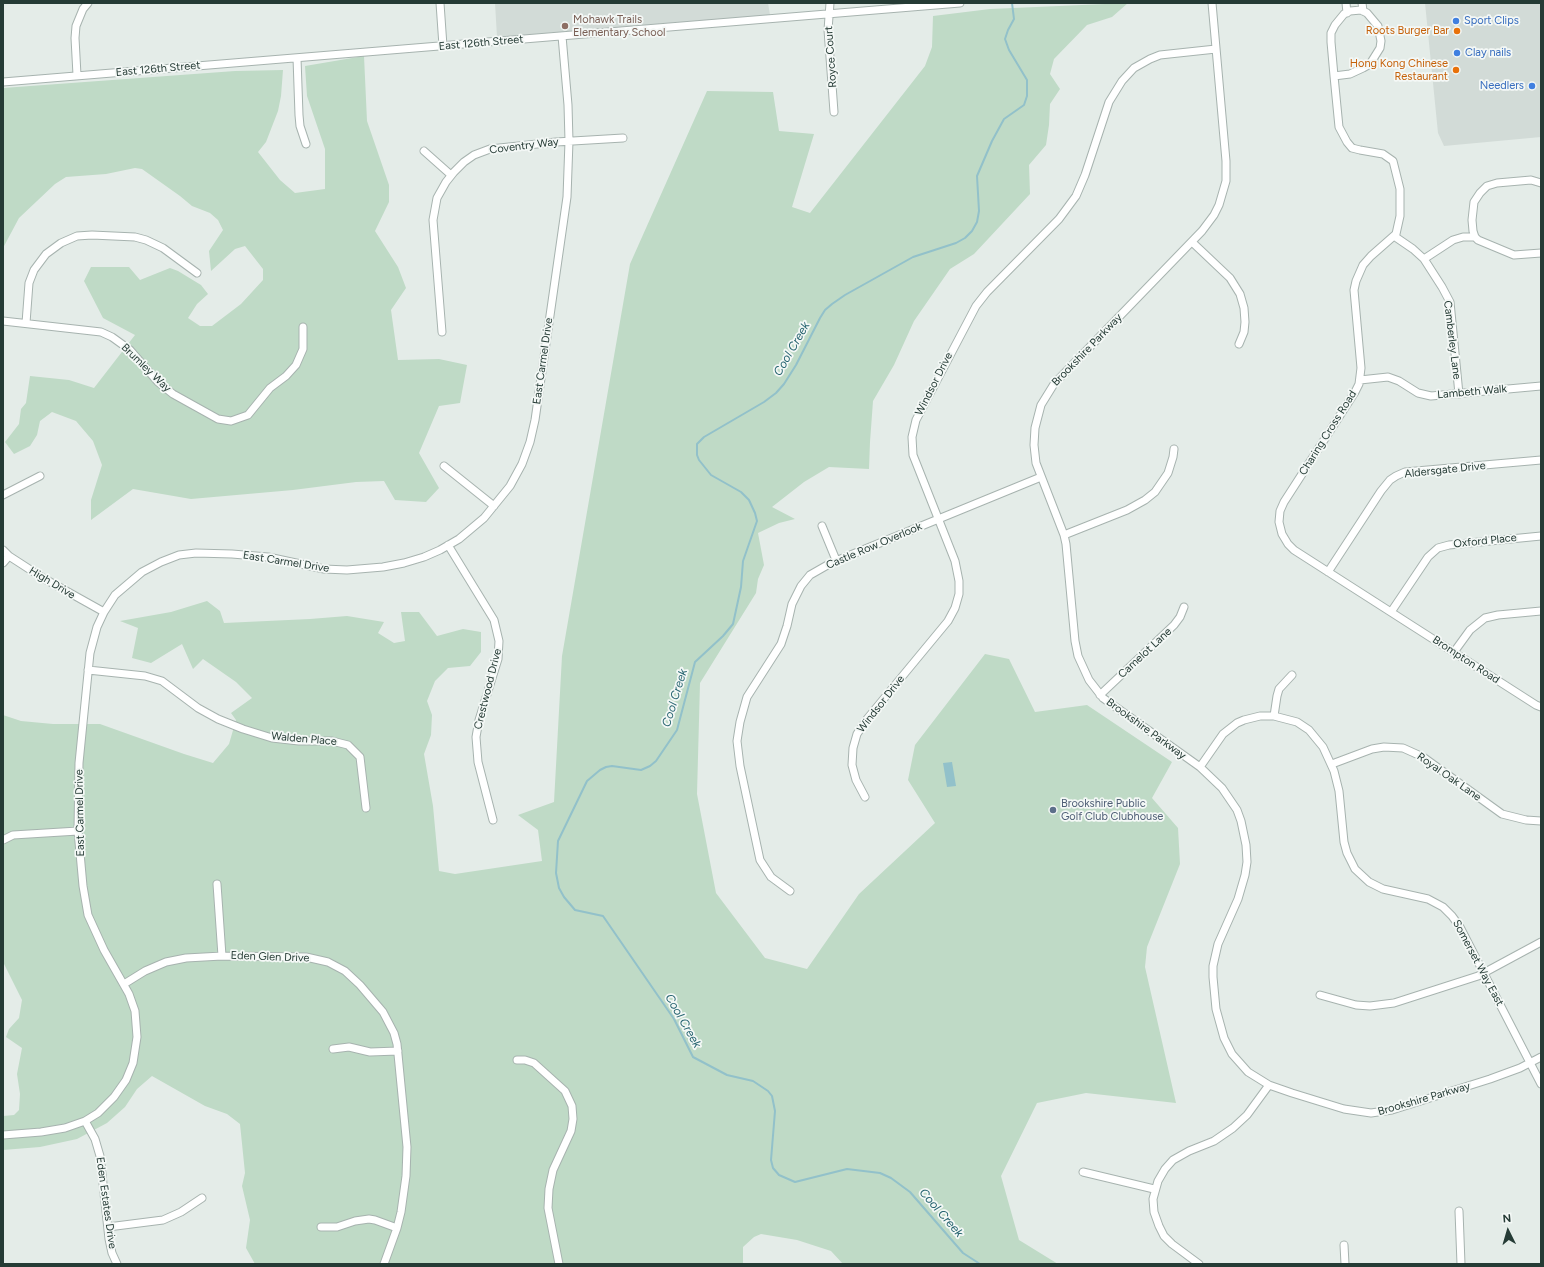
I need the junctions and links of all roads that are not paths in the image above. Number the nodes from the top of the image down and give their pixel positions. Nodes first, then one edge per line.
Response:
1 (88, 3) edge
2 (440, 3) edge
3 (830, 3) edge
4 (960, 3) edge
5 (1212, 3) edge
6 (1346, 3) edge
7 (1362, 3) edge
8 (1363, 11) junction
9 (1347, 12) junction
10 (829, 14) junction
11 (562, 36) junction
12 (443, 46) junction
13 (1216, 49) junction
14 (297, 58) junction
15 (77, 75) junction
16 (1334, 76) junction
17 (3, 82) edge
18 (834, 112) dead end
19 (623, 138) dead end
20 (569, 141) junction
21 (306, 144) dead end
22 (424, 152) dead end
23 (451, 175) junction
24 (1541, 183) edge
25 (1394, 236) junction
26 (1475, 237) junction
27 (1192, 242) junction
28 (1541, 253) edge
29 (1424, 259) junction
30 (197, 273) dead end
31 (3, 321) edge
32 (26, 323) junction
33 (304, 327) dead end
34 (442, 332) dead end
35 (1239, 344) dead end
36 (1360, 380) junction
37 (1541, 386) edge
38 (1459, 394) junction
39 (1174, 449) dead end
40 (1541, 460) edge
41 (444, 466) dead end
42 (40, 476) dead end
43 (1041, 477) junction
44 (3, 495) edge
45 (494, 506) junction
46 (938, 519) junction
47 (822, 526) dead end
48 (1064, 534) junction
49 (1541, 536) edge
50 (448, 545) junction
51 (3, 550) edge
52 (9, 556) junction
53 (836, 560) junction
54 (3, 563) edge
55 (1328, 572) junction
56 (1184, 607) dead end
57 (1541, 611) edge
58 (104, 612) junction
59 (1391, 612) junction
60 (1454, 652) junction
61 (88, 670) junction
62 (1292, 675) dead end
63 (1100, 695) junction
64 (1541, 707) edge
65 (1274, 716) junction
66 (1332, 764) junction
67 (1200, 767) junction
68 (866, 797) dead end
69 (366, 808) dead end
70 (493, 820) dead end
71 (1541, 821) edge
72 (78, 831) junction
73 (3, 840) edge
74 (217, 884) dead end
75 (790, 891) dead end
76 (1541, 942) edge
77 (222, 956) junction
78 (1484, 973) junction
79 (124, 984) junction
80 (1320, 995) dead end
81 (333, 1049) dead end
82 (398, 1051) junction
83 (1541, 1057) edge
84 (516, 1060) dead end
85 (1530, 1063) junction
86 (1541, 1084) edge
87 (1269, 1085) junction
88 (85, 1121) junction
89 (3, 1135) edge
90 (1083, 1172) dead end
91 (1154, 1189) junction
92 (202, 1198) dead end
93 (1459, 1211) dead end
94 (108, 1227) junction
95 (322, 1227) dead end
96 (397, 1228) junction
97 (1344, 1245) dead end
98 (117, 1264) edge
99 (384, 1264) edge
100 (559, 1264) edge
101 (1199, 1264) edge
102 (1345, 1264) edge
103 (1461, 1264) edge

1 - 15 street
2 - 12 street
3 - 10 street, Royce Court
4 - 10 street, East 126th Street
5 - 13 street, Brookshire Parkway
6 - 9 street
7 - 8 street
8 - 9 street
8 - 16 street
9 - 16 street
10 - 11 street, East 126th Street
10 - 18 street, Royce Court
11 - 12 street, East 126th Street
11 - 20 street, East Carmel Drive
12 - 14 street, East 126th Street
13 - 27 street, Brookshire Parkway
13 - 46 street, Windsor Drive
14 - 15 street, East 126th Street
14 - 21 street
15 - 17 street, East 126th Street
16 - 25 street
19 - 20 street, Coventry Way
20 - 23 street, Coventry Way
20 - 45 street, East Carmel Drive
22 - 23 street
23 - 34 street, Coventry Way
24 - 26 street
25 - 29 street, Camberley Lane
25 - 36 street, Charing Cross Road
26 - 28 street
26 - 29 street
27 - 35 street
27 - 43 street, Brookshire Parkway
29 - 38 street, Camberley Lane
30 - 32 street
31 - 32 street, Brumley Way
32 - 33 street, Brumley Way
36 - 38 street, Lambeth Walk
36 - 55 street, Charing Cross Road
37 - 38 street, Lambeth Walk
39 - 48 street
40 - 55 street, Aldersgate Drive
41 - 45 street
42 - 44 street
43 - 46 street, Castle Row Overlook
43 - 48 street, Brookshire Parkway
45 - 50 street, East Carmel Drive
46 - 53 street, Castle Row Overlook
46 - 68 street, Windsor Drive
47 - 53 street
48 - 63 street, Brookshire Parkway
49 - 59 street, Oxford Place
50 - 58 street, East Carmel Drive
50 - 70 street, Crestwood Drive
51 - 52 street, High Drive
52 - 54 street
52 - 58 street, High Drive
53 - 75 street, Castle Row Overlook
55 - 59 street, Charing Cross Road
56 - 63 street, Camelot Lane
57 - 60 street
58 - 61 street, East Carmel Drive
59 - 60 street, Brompton Road
60 - 64 street, Brompton Road
61 - 69 street, Walden Place
61 - 72 street, East Carmel Drive
62 - 65 street
63 - 67 street, Brookshire Parkway
65 - 66 street, Somerset Way East
65 - 67 street, Somerset Way East
66 - 71 street, Royal Oak Lane
66 - 78 street, Somerset Way East
67 - 87 street, Brookshire Parkway
72 - 73 street
72 - 79 street, East Carmel Drive
74 - 77 street
76 - 78 street
77 - 79 street, Eden Glen Drive
77 - 82 street, Eden Glen Drive
78 - 80 street
78 - 85 street, Somerset Way East
79 - 88 street, East Carmel Drive
81 - 82 street
82 - 96 street, Eden Glen Drive
83 - 85 street, Brookshire Parkway
84 - 100 street
85 - 86 street, Somerset Way East
85 - 87 street, Brookshire Parkway
87 - 91 street
88 - 89 street, East Carmel Drive
88 - 94 street, Eden Estates Drive
90 - 91 street
91 - 101 street
92 - 94 street
93 - 103 street
94 - 98 street, Eden Estates Drive
95 - 96 street
96 - 99 street, Eden Glen Drive
97 - 102 street

